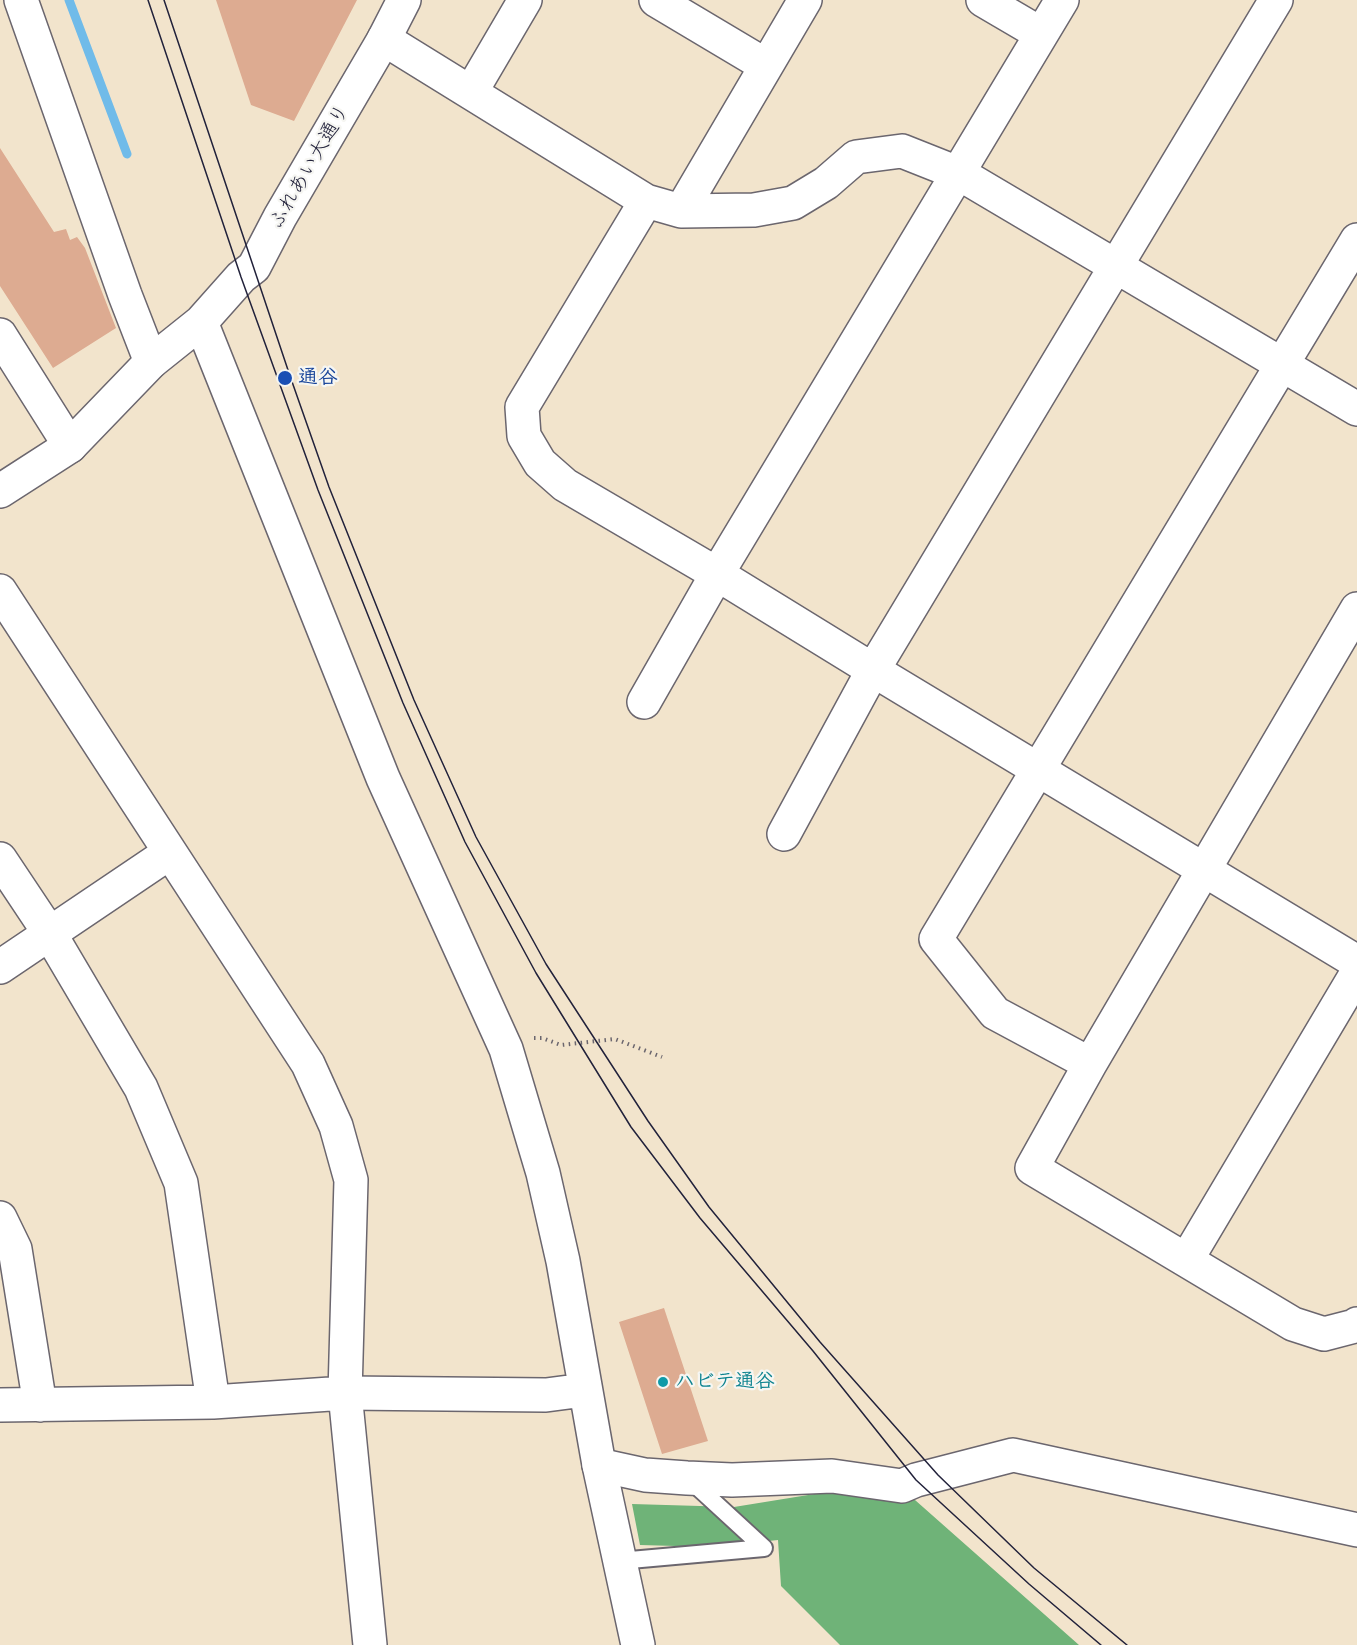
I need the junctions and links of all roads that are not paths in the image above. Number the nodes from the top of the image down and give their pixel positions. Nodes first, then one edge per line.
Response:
1 (21, 0) edge
2 (404, 0) edge
3 (525, 0) edge
4 (657, 0) edge
5 (805, 0) edge
6 (983, 0) edge
7 (1062, 0) edge
8 (1276, 0) edge
9 (1041, 34) junction
10 (384, 39) junction
11 (765, 65) junction
12 (471, 92) junction
13 (960, 174) junction
14 (646, 201) junction
15 (681, 211) junction
16 (1357, 240) edge
17 (1116, 266) junction
18 (201, 322) junction
19 (0, 334) edge
20 (151, 362) junction
21 (1282, 365) junction
22 (1357, 409) edge
23 (70, 446) junction
24 (0, 492) edge
25 (717, 574) junction
26 (0, 591) edge
27 (1357, 609) edge
28 (873, 670) junction
29 (644, 702) dead end
30 (1039, 770) junction
31 (784, 834) dead end
32 (170, 853) junction
33 (0, 859) edge
34 (1204, 869) junction
35 (50, 933) junction
36 (1357, 962) edge
37 (0, 967) edge
38 (1357, 973) edge
39 (1090, 1064) junction
40 (0, 1218) edge
41 (1187, 1259) junction
42 (1357, 1324) edge
43 (584, 1390) junction
44 (345, 1393) junction
45 (213, 1402) junction
46 (40, 1405) junction
47 (0, 1406) edge
48 (599, 1465) junction
49 (687, 1478) junction
50 (1357, 1530) edge
51 (619, 1561) junction
52 (370, 1645) edge
53 (638, 1645) edge

1 - 20 street
2 - 10 street, ふれあい大通り
3 - 12 street
4 - 11 street
5 - 11 street
6 - 9 street
7 - 9 street
8 - 17 street
9 - 13 street
10 - 12 street
10 - 18 street, ふれあい大通り
11 - 15 street
12 - 14 street
13 - 15 street
13 - 17 street
13 - 25 street
14 - 15 street
14 - 25 street
16 - 21 street
17 - 21 street
17 - 28 street
18 - 20 street, ふれあい大通り
18 - 43 street
19 - 23 street
20 - 23 street, ふれあい大通り
21 - 22 street
21 - 30 street
23 - 24 street, ふれあい大通り
25 - 28 street
25 - 29 street
26 - 32 street
27 - 34 street
28 - 30 street
28 - 31 street
30 - 34 street
30 - 39 street
32 - 35 street
32 - 44 street
33 - 35 street
34 - 36 street
34 - 39 street
35 - 37 street
35 - 45 street
38 - 41 street
39 - 41 street
40 - 46 street
41 - 42 street
43 - 44 street
43 - 48 street
44 - 45 street
44 - 52 street
45 - 46 street
46 - 47 street
48 - 49 street
48 - 51 street
49 - 50 street
49 - 51 lane
51 - 53 street

